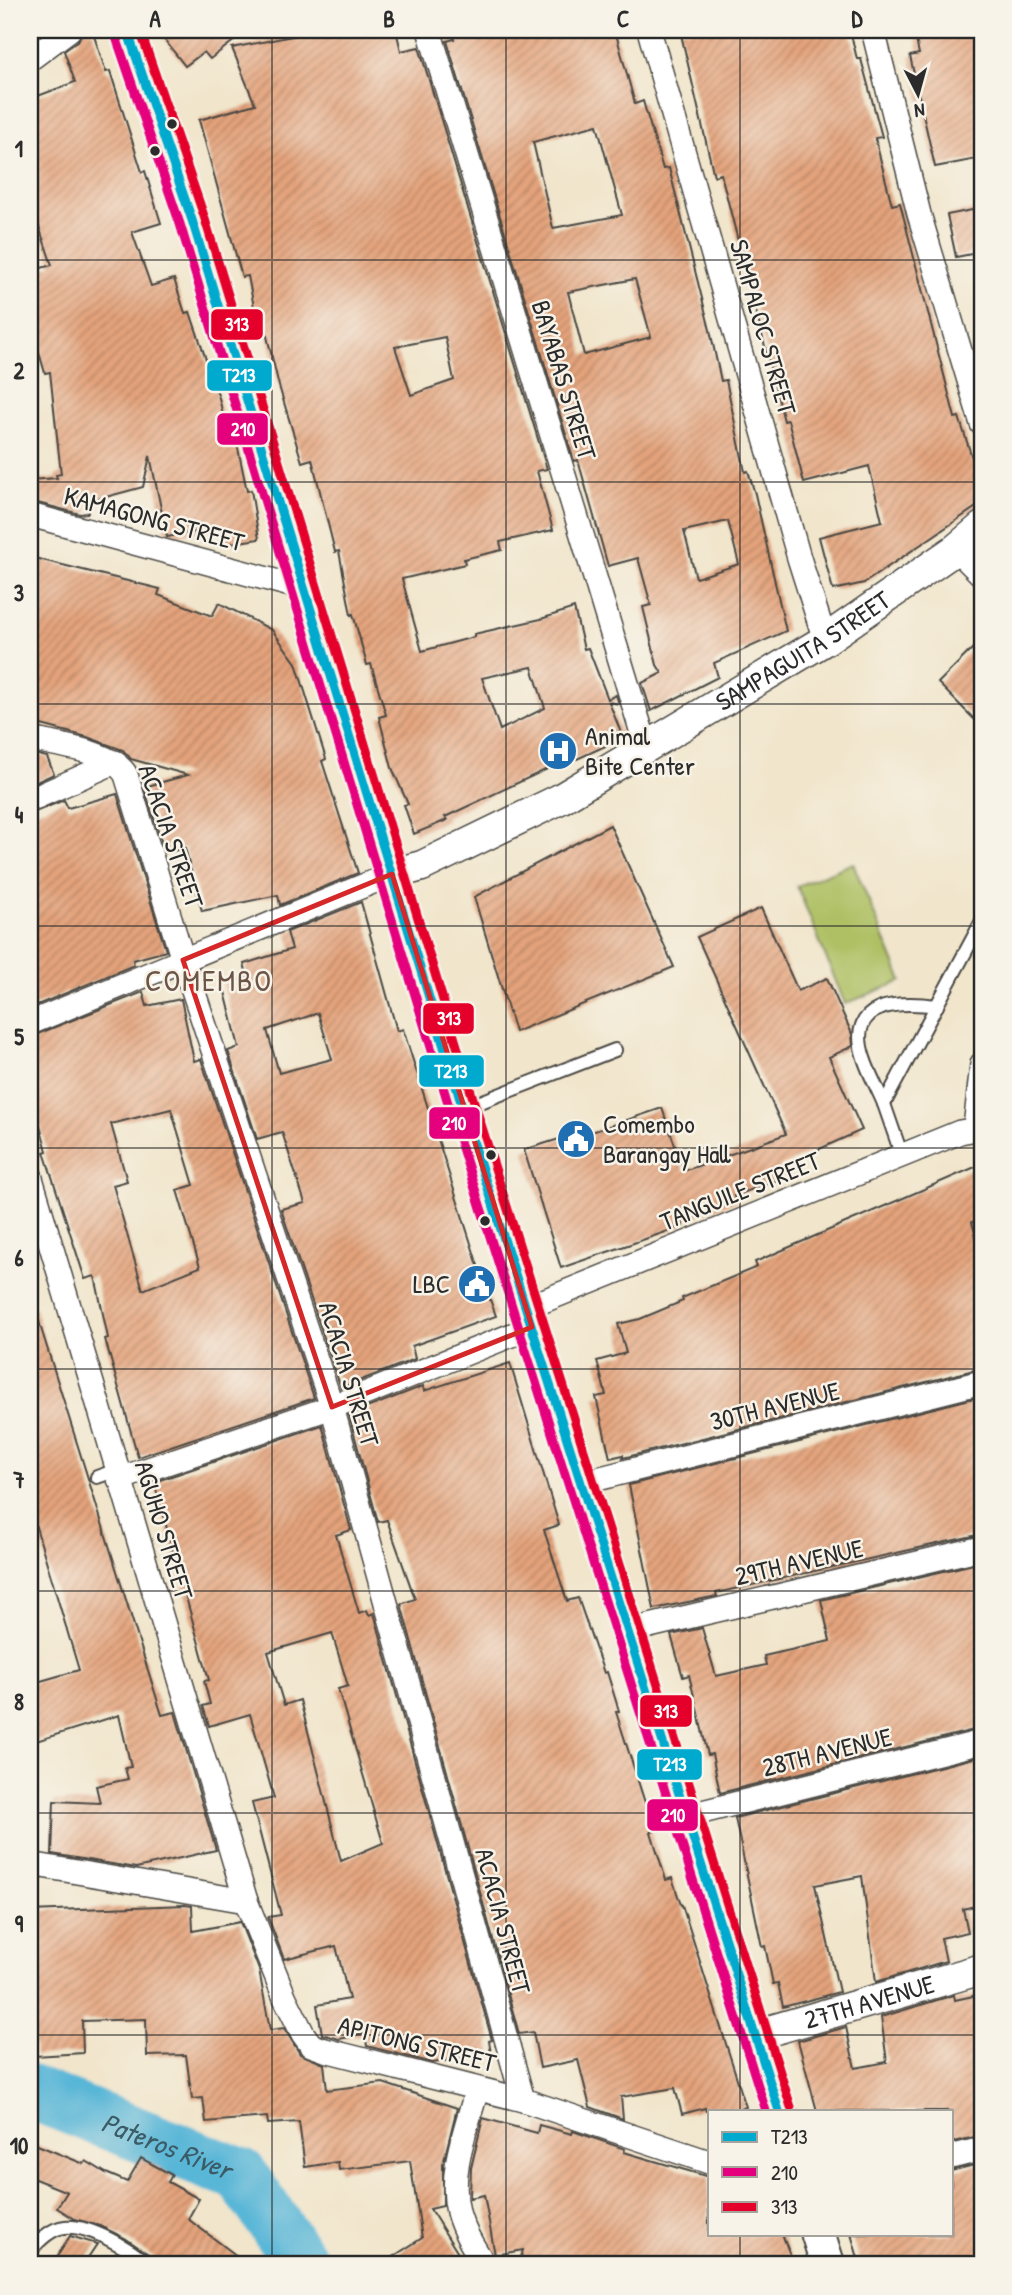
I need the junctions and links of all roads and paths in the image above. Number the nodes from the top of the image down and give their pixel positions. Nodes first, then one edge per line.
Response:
1 (69, 30) edge
2 (127, 30) edge
3 (429, 30) edge
4 (649, 30) edge
5 (873, 30) edge
6 (30, 59) edge
7 (982, 424) edge
8 (30, 515) edge
9 (982, 527) edge
10 (956, 549) junction
11 (982, 575) edge
12 (305, 589) junction
13 (825, 640) junction
14 (30, 739) edge
15 (646, 746) junction
16 (115, 762) junction
17 (30, 800) edge
18 (392, 874) junction
19 (982, 920) edge
20 (183, 960) junction
21 (937, 1006) junction
22 (30, 1023) edge
23 (615, 1050) dead end
24 (982, 1064) edge
25 (884, 1104) junction
26 (463, 1109) junction
27 (979, 1128) edge
28 (902, 1156) junction
29 (30, 1175) edge
30 (529, 1318) junction
31 (982, 1382) edge
32 (332, 1407) junction
33 (111, 1475) junction
34 (581, 1483) junction
35 (982, 1548) edge
36 (628, 1631) junction
37 (982, 1742) edge
38 (686, 1816) junction
39 (30, 1864) edge
40 (246, 1901) junction
41 (982, 1969) edge
42 (755, 2035) junction
43 (477, 2089) junction
44 (523, 2100) junction
45 (779, 2110) edge
46 (982, 2149) edge
47 (953, 2156) edge
48 (708, 2162) edge
49 (819, 2236) edge
50 (30, 2251) edge
51 (148, 2265) edge
52 (485, 2265) edge
53 (828, 2265) edge

1 - 6 street
2 - 12 main road
3 - 15 street, BAYABAS STREET
4 - 13 street, SAMPALOC STREET
5 - 7 street
8 - 12 street, KAMAGONG STREET
9 - 10 street, SAMPAGUITA STREET
10 - 11 street
10 - 13 street, SAMPAGUITA STREET
12 - 18 main road
13 - 15 street, SAMPAGUITA STREET
14 - 16 street, ACACIA STREET
15 - 18 street, SAMPAGUITA STREET
16 - 17 street
16 - 20 street, ACACIA STREET
18 - 20 street
18 - 26 main road
19 - 21 lane
20 - 22 street
20 - 32 street, ACACIA STREET
21 - 25 lane
21 - 25 lane
23 - 26 lane
24 - 27 street
25 - 28 lane
26 - 30 main road
27 - 28 street, TANGUILE STREET
28 - 30 street, TANGUILE STREET
29 - 33 street, AGUHO STREET
30 - 32 street, TANGUILE STREET
30 - 34 main road
31 - 34 street, 30TH AVENUE
32 - 33 street, TANGUILE STREET
32 - 44 street, ACACIA STREET
33 - 40 street, AGUHO STREET
34 - 36 main road
35 - 36 street, 29TH AVENUE
36 - 38 main road
37 - 38 street, 28TH AVENUE
38 - 42 main road
39 - 40 street
40 - 43 street, APITONG STREET
41 - 42 street, 27TH AVENUE
42 - 45 main road
43 - 44 street, APITONG STREET
43 - 52 street
44 - 48 street, APITONG STREET
46 - 47 street
49 - 53 main road
50 - 51 lane

